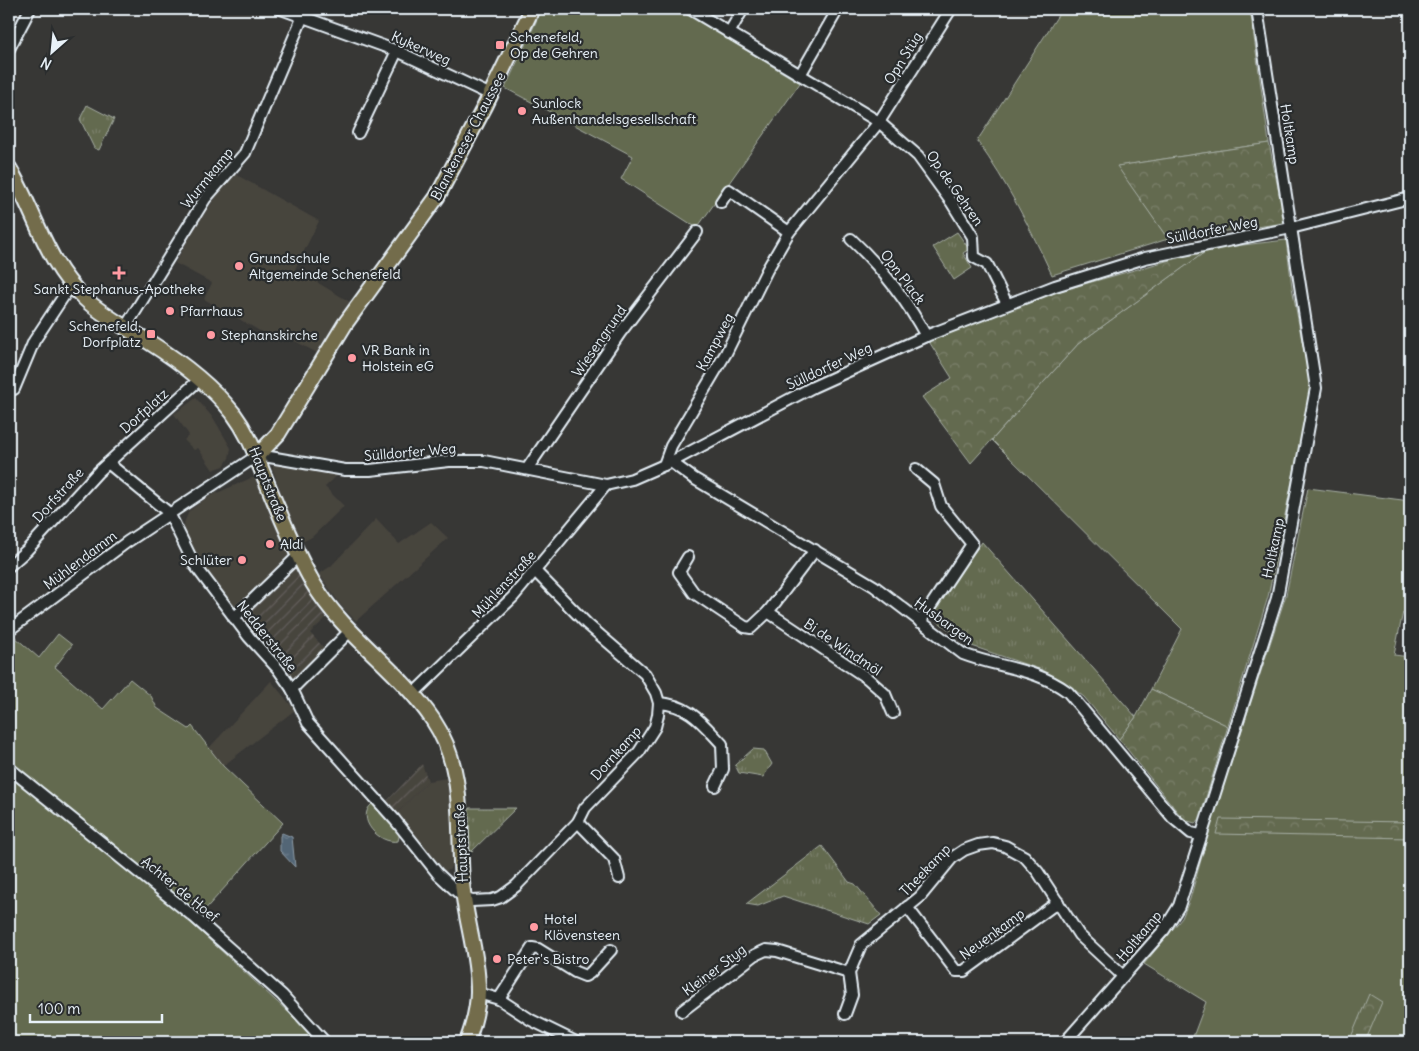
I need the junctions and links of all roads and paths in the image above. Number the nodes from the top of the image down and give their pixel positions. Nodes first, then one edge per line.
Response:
1 (30, 9) edge
2 (282, 9) edge
3 (532, 9) edge
4 (690, 9) edge
5 (743, 9) edge
6 (838, 9) edge
7 (951, 9) edge
8 (1257, 9) edge
9 (304, 13) edge
10 (729, 33) junction
11 (9, 49) edge
12 (397, 51) junction
13 (800, 75) junction
14 (491, 95) junction
15 (879, 122) junction
16 (358, 133) dead end
17 (9, 168) edge
18 (1410, 198) edge
19 (721, 202) dead end
20 (1291, 228) junction
21 (697, 232) dead end
22 (789, 232) junction
23 (852, 239) dead end
24 (71, 285) junction
25 (1007, 304) junction
26 (124, 328) junction
27 (926, 336) junction
28 (200, 379) junction
29 (14, 389) dead end
30 (258, 455) junction
31 (108, 463) junction
32 (668, 463) junction
33 (528, 469) junction
34 (916, 469) dead end
35 (606, 485) junction
36 (169, 513) junction
37 (815, 550) junction
38 (299, 555) junction
39 (688, 558) dead end
40 (9, 566) edge
41 (536, 572) junction
42 (768, 612) junction
43 (234, 618) junction
44 (920, 622) junction
45 (9, 630) edge
46 (350, 631) junction
47 (292, 689) junction
48 (413, 694) junction
49 (659, 704) junction
50 (893, 714) dead end
51 (9, 768) edge
52 (715, 786) dead end
53 (578, 822) junction
54 (1200, 835) junction
55 (619, 878) dead end
56 (464, 898) junction
57 (1058, 902) junction
58 (907, 908) junction
59 (611, 950) dead end
60 (849, 973) junction
61 (1123, 976) junction
62 (478, 993) junction
63 (498, 999) junction
64 (682, 1011) dead end
65 (845, 1014) dead end
66 (325, 1042) edge
67 (468, 1042) edge
68 (576, 1042) edge
69 (1065, 1042) edge

1 - 11 street
2 - 9 street, Kykerweg
3 - 14 main road, Blankeneser Chaussee
4 - 10 street, Op de Gehren
5 - 10 street
6 - 13 street
7 - 15 street, Opn Stüg
8 - 20 street, Holtkamp
9 - 12 street, Kykerweg
9 - 26 street, Wurmkamp
10 - 13 street, Op de Gehren
12 - 14 street, Kykerweg
12 - 16 street
13 - 15 street, Op de Gehren
14 - 30 main road, Blankeneser Chaussee
15 - 22 street, Kampweg
15 - 25 street, Op de Gehren
17 - 24 main road, Hauptstraße
18 - 20 street, Sülldorfer Weg
19 - 22 street
20 - 25 street, Sülldorfer Weg
20 - 54 street, Holtkamp
21 - 33 street, Wiesengrund
22 - 32 street, Kampweg
23 - 27 street, Opn Plack
24 - 26 main road, Hauptstraße
24 - 29 street
25 - 27 street, Sülldorfer Weg
26 - 28 main road, Hauptstraße
27 - 32 street, Sülldorfer Weg
28 - 30 main road, Hauptstraße
28 - 31 street, Dorfplatz
30 - 33 street, Sülldorfer Weg
30 - 36 street, Mühlendamm
30 - 38 main road, Hauptstraße
31 - 36 street, Nedderstraße
31 - 40 street, Dorfstraße
32 - 35 street, Sülldorfer Weg
32 - 37 street, Husbargen
33 - 35 street, Sülldorfer Weg
34 - 44 street
35 - 41 street, Mühlenstraße
36 - 43 street, Nedderstraße
36 - 45 street, Mühlendamm
37 - 42 street
37 - 44 street, Husbargen
38 - 43 street
38 - 46 main road, Hauptstraße
39 - 42 street
41 - 48 street, Mühlenstraße
41 - 49 street
42 - 50 street, Bi de Windmöl
43 - 47 street, Nedderstraße
44 - 54 street, Husbargen
46 - 47 street
46 - 48 main road, Hauptstraße
47 - 56 street, Nedderstraße
48 - 56 main road, Hauptstraße
49 - 52 street
49 - 53 street, Dornkamp
51 - 66 street, Achter de Hoef
53 - 55 street
53 - 56 street, Dornkamp
54 - 61 street, Holtkamp
56 - 62 main road, Hauptstraße
57 - 58 street, Theekamp
57 - 58 street, Neuenkamp
57 - 61 street, Theekamp
58 - 60 street, Theekamp
59 - 63 street
60 - 64 street, Kleiner Styg
60 - 65 street, Theekamp
61 - 69 street, Holtkamp
62 - 63 street
62 - 67 main road, Hauptstraße
63 - 68 street

